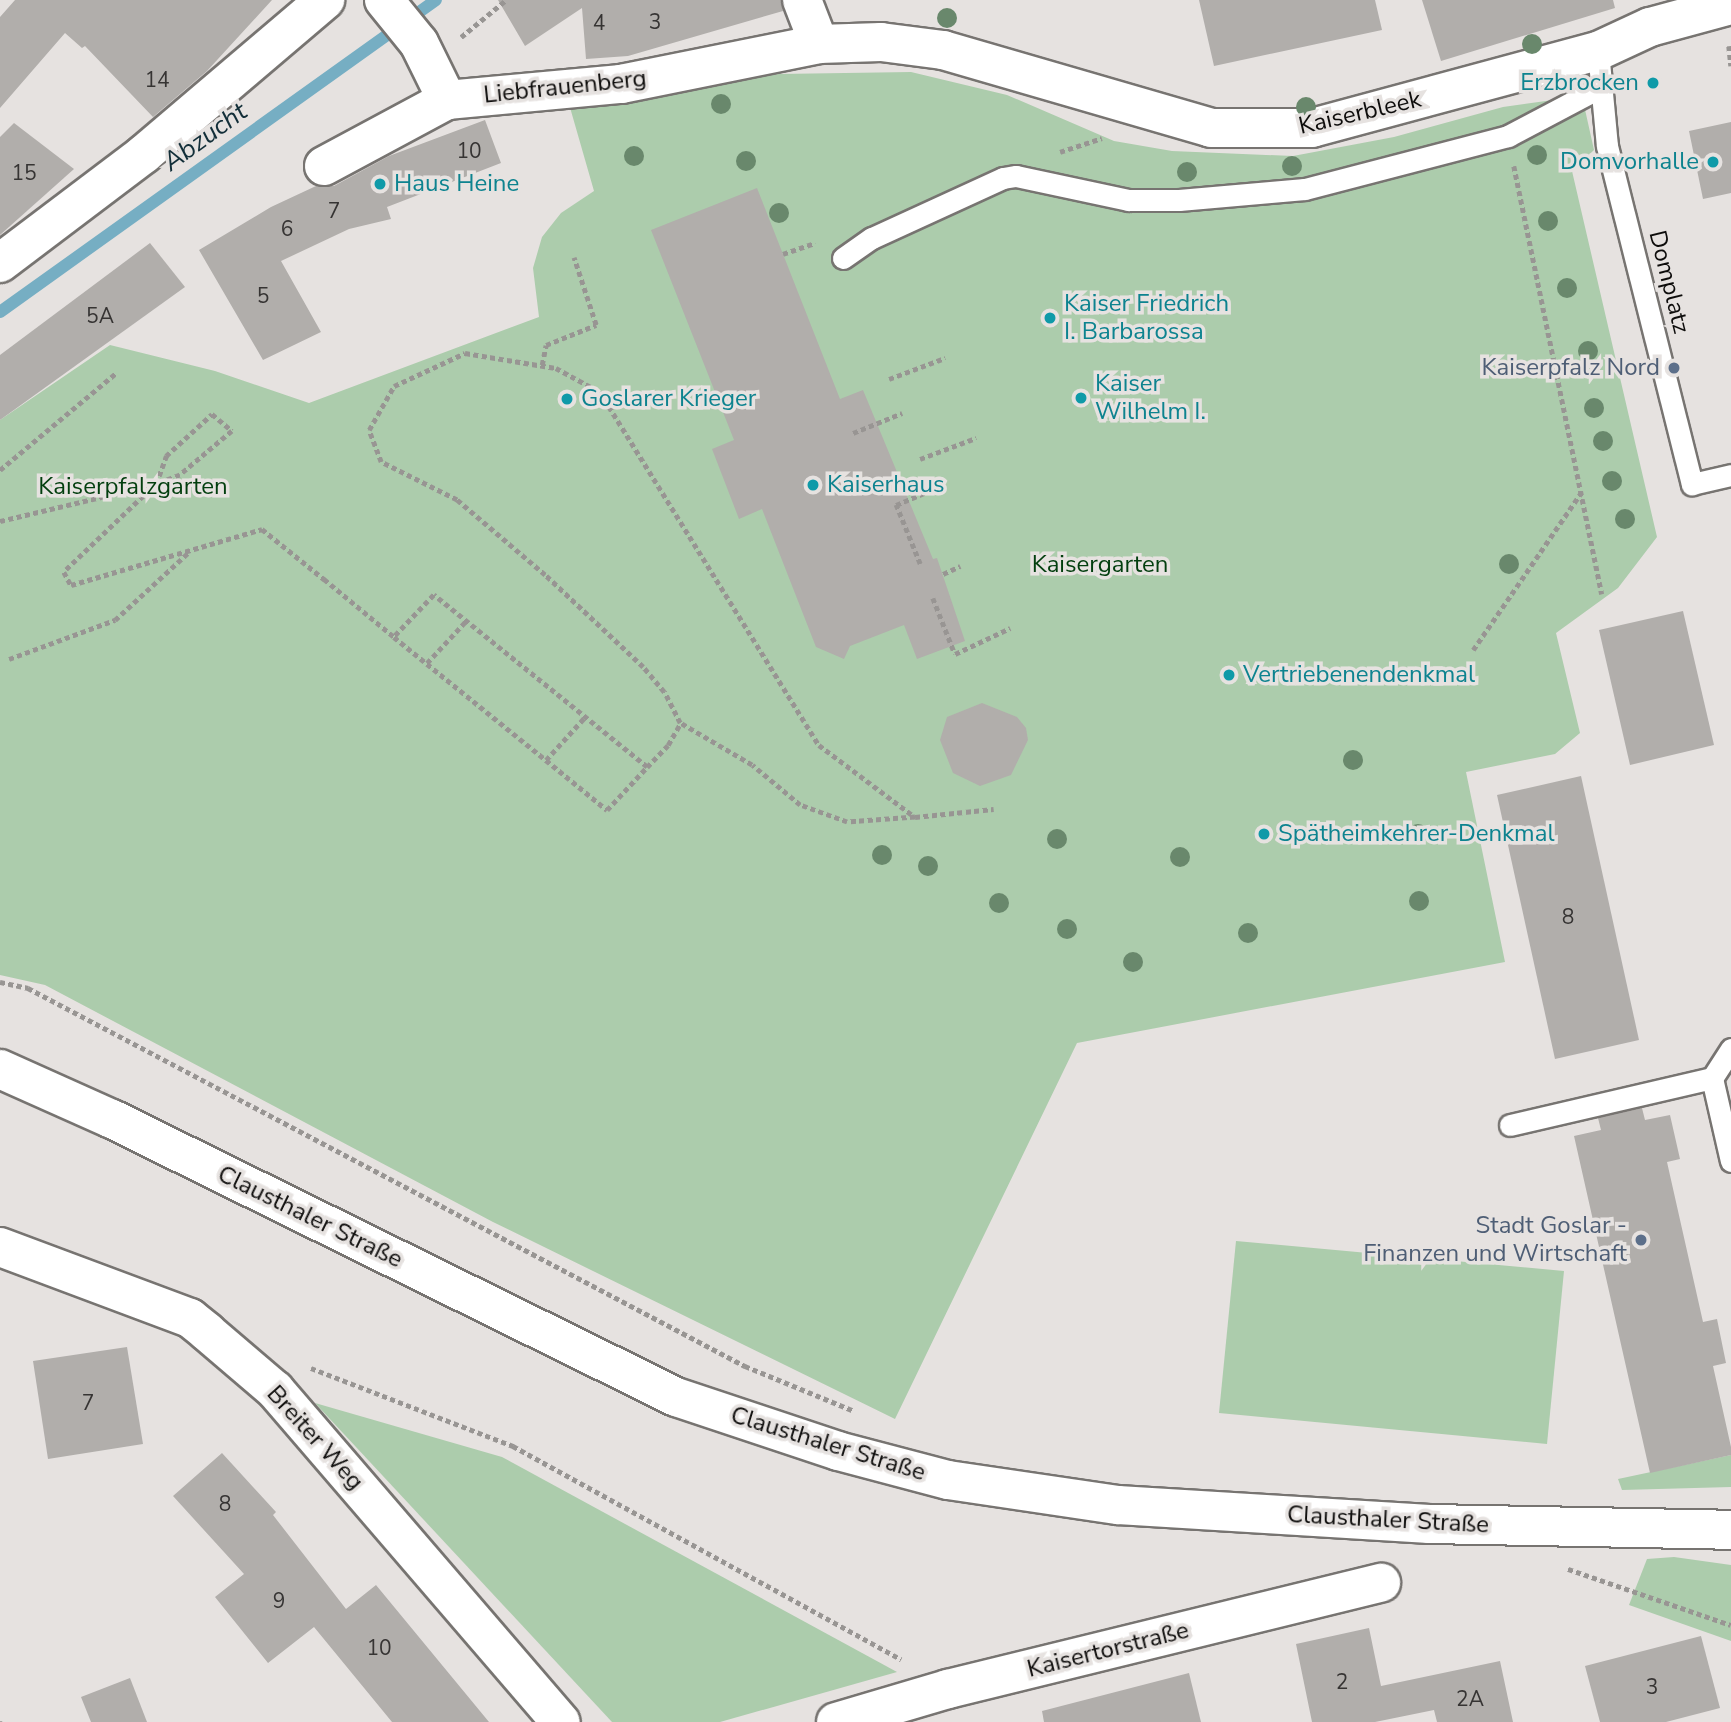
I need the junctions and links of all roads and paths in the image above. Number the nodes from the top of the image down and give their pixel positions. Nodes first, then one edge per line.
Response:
1 (325, 0) edge
2 (506, 0) edge
3 (802, 0) edge
4 (385, 2) edge
5 (1731, 5) edge
6 (819, 44) junction
7 (1729, 47) dead end
8 (425, 52) junction
9 (1731, 66) edge
10 (1598, 70) junction
11 (447, 100) junction
12 (1508, 136) junction
13 (1106, 137) dead end
14 (1053, 153) dead end
15 (324, 166) dead end
16 (805, 247) dead end
17 (783, 254) dead end
18 (574, 258) dead end
19 (843, 258) dead end
20 (0, 262) edge
21 (945, 358) dead end
22 (542, 365) junction
23 (116, 373) dead end
24 (889, 379) dead end
25 (902, 413) dead end
26 (853, 433) dead end
27 (976, 438) dead end
28 (920, 460) dead end
29 (0, 470) edge
30 (1731, 475) edge
31 (156, 484) junction
32 (932, 490) dead end
33 (1581, 492) junction
34 (0, 521) edge
35 (189, 552) junction
36 (920, 564) dead end
37 (960, 566) dead end
38 (943, 574) dead end
39 (1602, 594) dead end
40 (933, 598) dead end
41 (466, 621) junction
42 (1010, 628) dead end
43 (394, 637) junction
44 (1473, 650) dead end
45 (9, 659) dead end
46 (427, 663) junction
47 (585, 717) junction
48 (680, 723) junction
49 (546, 760) junction
50 (647, 767) junction
51 (994, 809) dead end
52 (915, 817) junction
53 (0, 982) edge
54 (1731, 1049) edge
55 (0, 1069) edge
56 (1712, 1078) junction
57 (1510, 1125) dead end
58 (1731, 1161) edge
59 (0, 1247) edge
60 (306, 1366) dead end
61 (859, 1413) dead end
62 (1731, 1530) edge
63 (1558, 1566) dead end
64 (1381, 1583) dead end
65 (1731, 1625) edge
66 (948, 1689) junction
67 (561, 1722) edge
68 (836, 1722) edge

1 - 20 street
2 - 8 path
3 - 6 street
4 - 8 street
5 - 10 street, Kaiserbleek
6 - 10 street, Kaiserbleek
6 - 11 street, Liebfrauenberg
7 - 9 path
8 - 11 street
10 - 12 lane
10 - 30 lane, Domplatz
11 - 15 street, Liebfrauenberg
12 - 19 lane
12 - 33 path
13 - 14 path
16 - 17 path
18 - 22 path
21 - 24 path
22 - 48 path
22 - 52 path
23 - 29 path
25 - 26 path
27 - 28 path
31 - 31 path
31 - 34 path
31 - 35 path
32 - 36 path
33 - 39 path
33 - 44 path
35 - 43 path
35 - 45 path
37 - 38 path
40 - 42 path
41 - 43 path
41 - 46 path
41 - 47 path
43 - 46 path
46 - 49 path
47 - 49 path
47 - 50 path
48 - 50 path
48 - 52 path
49 - 50 path
51 - 52 path
53 - 61 path
54 - 56 lane
55 - 62 street, Clausthaler Straße
56 - 57 lane
56 - 58 lane
59 - 67 street, Breiter Weg
60 - 66 path
63 - 65 path
64 - 66 street, Kaisertorstraße
66 - 68 street, Kaisertorstraße

